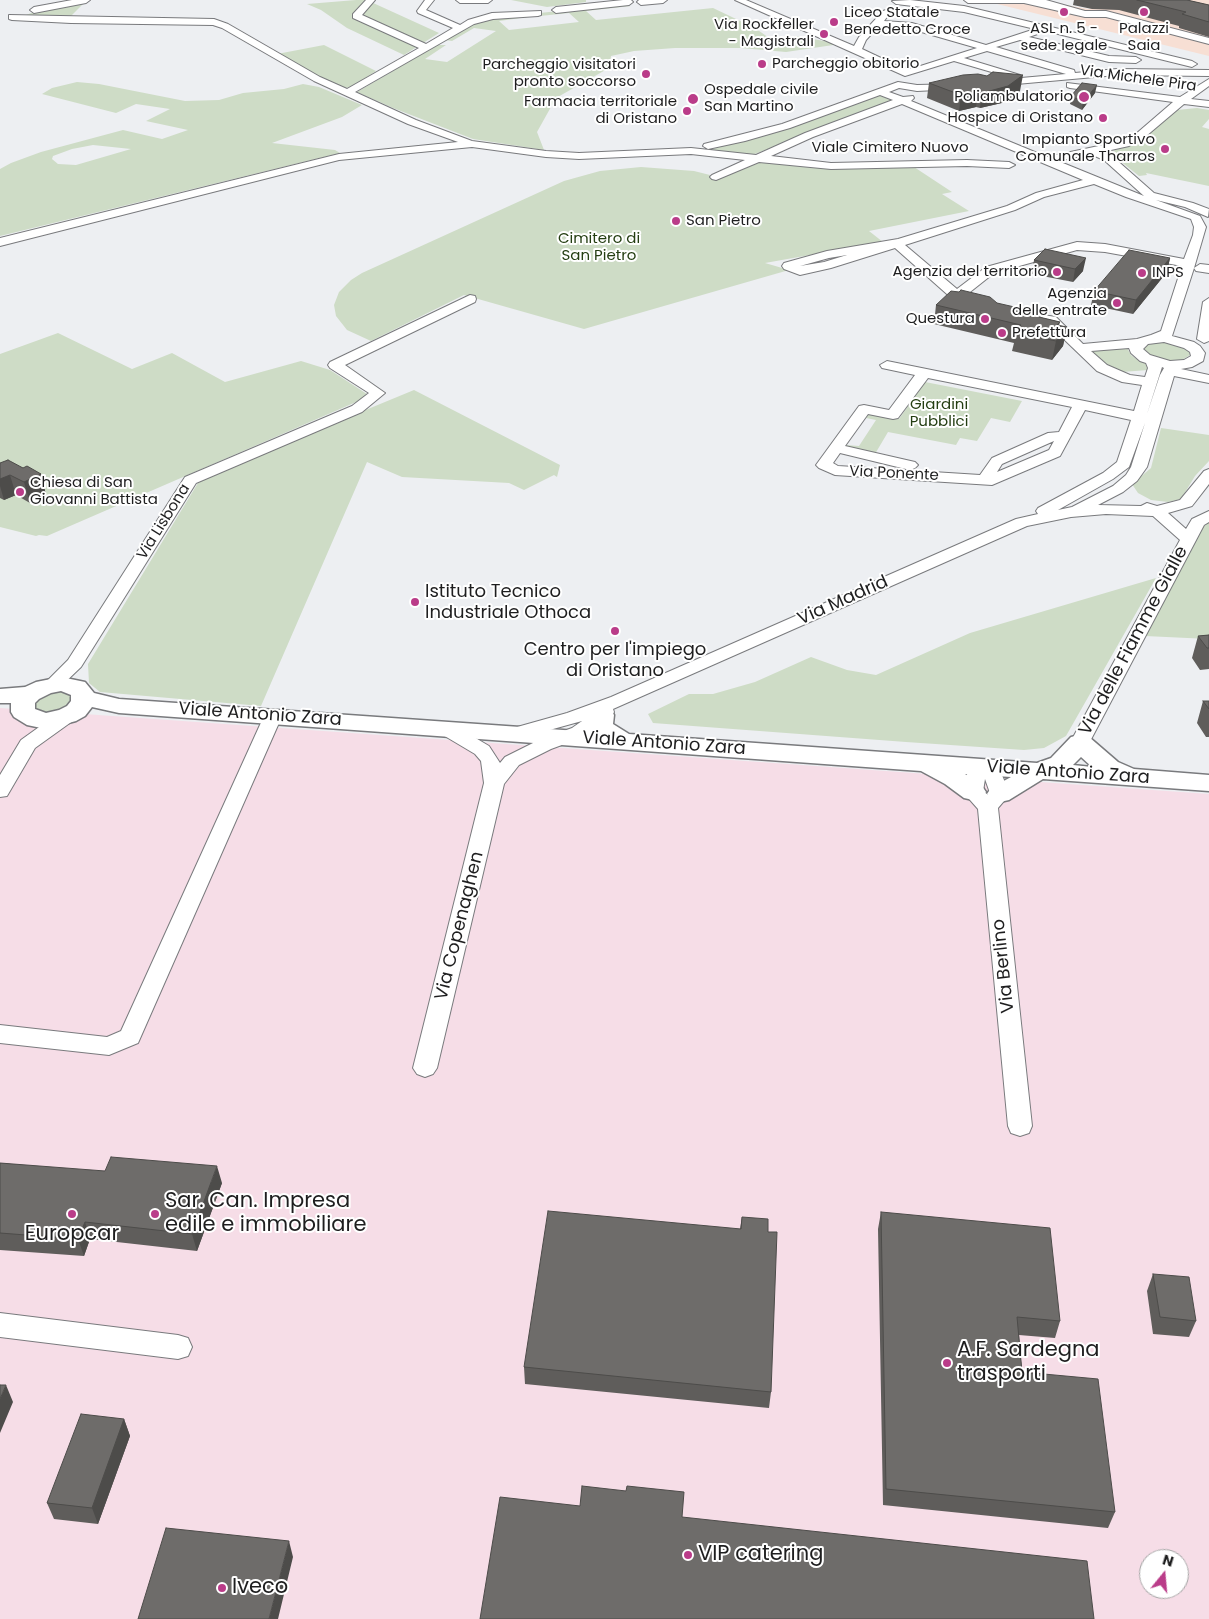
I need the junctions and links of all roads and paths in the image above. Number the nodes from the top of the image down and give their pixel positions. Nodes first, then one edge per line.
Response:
1 (86, 0) edge
2 (370, 0) edge
3 (430, 0) edge
4 (460, 0) edge
5 (488, 0) edge
6 (663, 0) edge
7 (739, 0) edge
8 (897, 0) edge
9 (968, 0) edge
10 (1011, 0) edge
11 (637, 1) edge
12 (1042, 1) edge
13 (12, 17) junction
14 (0, 20) edge
15 (877, 23) junction
16 (460, 28) junction
17 (1045, 28) junction
18 (1019, 37) junction
19 (862, 39) junction
20 (1142, 41) dead end
21 (1209, 42) edge
22 (843, 44) junction
23 (986, 47) junction
24 (426, 48) junction
25 (1124, 48) junction
26 (857, 50) junction
27 (953, 58) junction
28 (1168, 59) junction
29 (1209, 68) edge
30 (905, 71) junction
31 (1209, 73) edge
32 (950, 75) dead end
33 (1081, 75) junction
34 (1046, 79) junction
35 (1028, 80) junction
36 (984, 81) edge
37 (1209, 82) edge
38 (1063, 84) junction
39 (898, 85) junction
40 (966, 85) edge
41 (952, 87) junction
42 (880, 91) junction
43 (348, 92) junction
44 (906, 100) junction
45 (1181, 101) junction
46 (1209, 104) edge
47 (472, 144) junction
48 (691, 150) junction
49 (1093, 152) junction
50 (754, 158) junction
51 (1048, 160) junction
52 (1009, 165) junction
53 (946, 176) dead end
54 (716, 177) dead end
55 (1098, 181) junction
56 (1082, 184) junction
57 (1142, 193) junction
58 (1204, 216) edge
59 (1209, 239) edge
60 (0, 242) edge
61 (895, 242) junction
62 (1199, 267) edge
63 (957, 296) junction
64 (470, 299) dead end
65 (1209, 302) edge
66 (989, 306) edge
67 (1033, 316) edge
68 (1156, 338) junction
69 (1206, 339) edge
70 (1139, 342) junction
71 (1181, 342) junction
72 (1079, 348) junction
73 (1153, 362) junction
74 (885, 367) dead end
75 (1174, 368) junction
76 (924, 372) junction
77 (1209, 379) edge
78 (1150, 382) junction
79 (1080, 405) junction
80 (1147, 418) junction
81 (836, 448) junction
82 (1124, 464) junction
83 (1209, 474) edge
84 (968, 478) junction
85 (1113, 491) junction
86 (1049, 508) junction
87 (1157, 511) junction
88 (1071, 512) junction
89 (1209, 516) edge
90 (1022, 522) junction
91 (1188, 539) junction
92 (75, 663) junction
93 (0, 696) edge
94 (26, 701) edge
95 (76, 703) junction
96 (610, 708) junction
97 (273, 716) junction
98 (445, 728) junction
99 (513, 733) junction
100 (566, 738) junction
101 (621, 740) junction
102 (1080, 743) junction
103 (28, 744) junction
104 (512, 760) junction
105 (924, 763) junction
106 (984, 767) junction
107 (1037, 771) junction
108 (1135, 778) junction
109 (494, 783) junction
110 (1209, 783) edge
111 (0, 791) edge
112 (987, 797) junction
113 (0, 1034) edge
114 (425, 1068) dead end
115 (1020, 1126) dead end
116 (0, 1325) edge
117 (178, 1347) dead end

1 - 13 street
2 - 24 street
3 - 16 street
4 - 5 street
6 - 11 street
7 - 22 street
8 - 15 street
8 - 17 street
9 - 10 street
10 - 12 street
11 - 16 street
12 - 21 street
13 - 14 street
13 - 43 street
15 - 19 street
15 - 23 street
16 - 24 street
17 - 18 street
17 - 25 street
18 - 23 street
18 - 28 street
19 - 22 street
19 - 26 street
20 - 25 street
22 - 26 street
23 - 27 street
23 - 33 street
24 - 43 street
25 - 28 street
26 - 30 street
27 - 30 street
27 - 35 street
28 - 29 street
30 - 32 street
30 - 39 street
31 - 33 street
33 - 34 street
34 - 35 street
34 - 38 street, Via Michele Pira
35 - 36 street
35 - 38 street, Via Michele Pira
37 - 45 street, Viale Cimitero Nuovo
38 - 45 street, Via Michele Pira
39 - 41 street
39 - 42 street
40 - 41 street
41 - 44 street
42 - 44 street
42 - 48 street
43 - 47 street
44 - 50 street
44 - 51 street
45 - 46 street, Via Michele Pira
45 - 49 street, Viale Cimitero Nuovo
47 - 48 street
47 - 60 street
48 - 50 street, Viale Cimitero Nuovo
49 - 51 street, Viale Cimitero Nuovo
49 - 57 street
50 - 52 street, Viale Cimitero Nuovo
50 - 54 street
51 - 52 street, Viale Cimitero Nuovo
51 - 55 street
52 - 53 street, Viale Cimitero Nuovo
55 - 56 street
55 - 57 street
56 - 57 street
56 - 61 street
57 - 58 street
58 - 62 street
59 - 62 street
61 - 61 street
61 - 63 street
62 - 63 street
62 - 68 street
62 - 71 street
63 - 66 street
64 - 92 street, Via Lisbona
65 - 69 street
67 - 72 street
68 - 70 street
68 - 71 street
69 - 71 street
70 - 72 street
70 - 73 street
71 - 75 street
72 - 78 street
73 - 75 street
73 - 78 street
74 - 76 street
75 - 77 street
75 - 80 street
76 - 79 street
76 - 81 street, Via Ponente
78 - 80 street
79 - 80 street
79 - 84 street, Via Ponente
80 - 82 street
80 - 85 street
81 - 84 street
81 - 84 street, Via Ponente
82 - 85 street
82 - 86 street
83 - 87 street
85 - 86 street
85 - 87 street
85 - 88 street
86 - 90 street
87 - 88 street
87 - 89 street
87 - 91 street, Via delle Fiamme Gialle
88 - 90 street, Via Madrid
89 - 91 street, Via delle Fiamme Gialle
90 - 96 street, Via Madrid
91 - 102 street, Via delle Fiamme Gialle
92 - 94 street, Via Lisbona
92 - 95 street
93 - 94 main road
94 - 95 main road
94 - 95 main road
94 - 103 street
95 - 97 main road, Viale Antonio Zara
95 - 103 street
96 - 99 street, Via Madrid
96 - 100 street, Via Madrid
96 - 101 main road
97 - 98 main road, Viale Antonio Zara
97 - 113 street
98 - 99 main road, Viale Antonio Zara
98 - 109 street, Via Copenaghen
99 - 100 main road, Viale Antonio Zara
99 - 104 street
100 - 101 main road, Viale Antonio Zara
100 - 104 street, Via Copenaghen
101 - 105 main road, Viale Antonio Zara
102 - 107 main road
102 - 108 main road
103 - 111 street
104 - 109 street, Via Copenaghen
105 - 106 main road, Viale Antonio Zara
105 - 112 main road
106 - 107 main road, Viale Antonio Zara
106 - 112 street, Via Berlino
106 - 112 street, Via Berlino
107 - 108 main road, Viale Antonio Zara
107 - 112 main road
108 - 110 main road, Viale Antonio Zara
109 - 114 street, Via Copenaghen
112 - 115 street, Via Berlino
116 - 117 street

